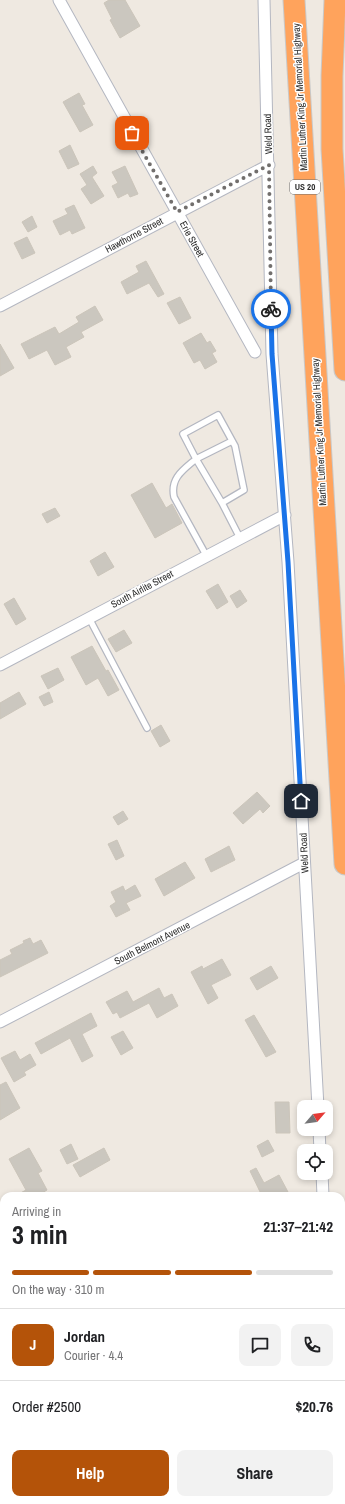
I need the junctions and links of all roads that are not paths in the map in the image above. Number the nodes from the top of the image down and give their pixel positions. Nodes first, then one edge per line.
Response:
1 (59, 0) edge
2 (264, 0) edge
3 (294, 0) edge
4 (335, 0) edge
5 (269, 165) junction
6 (177, 212) junction
7 (0, 306) edge
8 (255, 352) dead end
9 (345, 370) edge
10 (232, 441) junction
11 (196, 459) junction
12 (222, 503) junction
13 (285, 515) junction
14 (240, 538) junction
15 (206, 555) junction
16 (89, 618) junction
17 (0, 665) edge
18 (147, 728) dead end
19 (304, 863) junction
20 (345, 864) edge
21 (0, 1022) edge
22 (318, 1100) edge
23 (322, 1180) edge
24 (323, 1192) edge

1 - 6 street, Erie Street
2 - 5 street, Weld Road
3 - 20 highway, Martin Luther King Jr Memorial Highway / US 20
4 - 9 highway, US 20
5 - 6 street, Hawthorne Street
5 - 13 street, Weld Road
6 - 7 street, Hawthorne Street
6 - 8 street, Erie Street
10 - 11 lane
10 - 11 lane
10 - 12 lane
11 - 12 lane
11 - 15 lane
12 - 14 lane
13 - 14 street, South Airlite Street
13 - 19 street, Weld Road
14 - 15 street, South Airlite Street
15 - 16 street, South Airlite Street
16 - 17 street, South Airlite Street
16 - 18 lane
19 - 21 street, South Belmont Avenue
19 - 22 street, Weld Road
23 - 24 street

